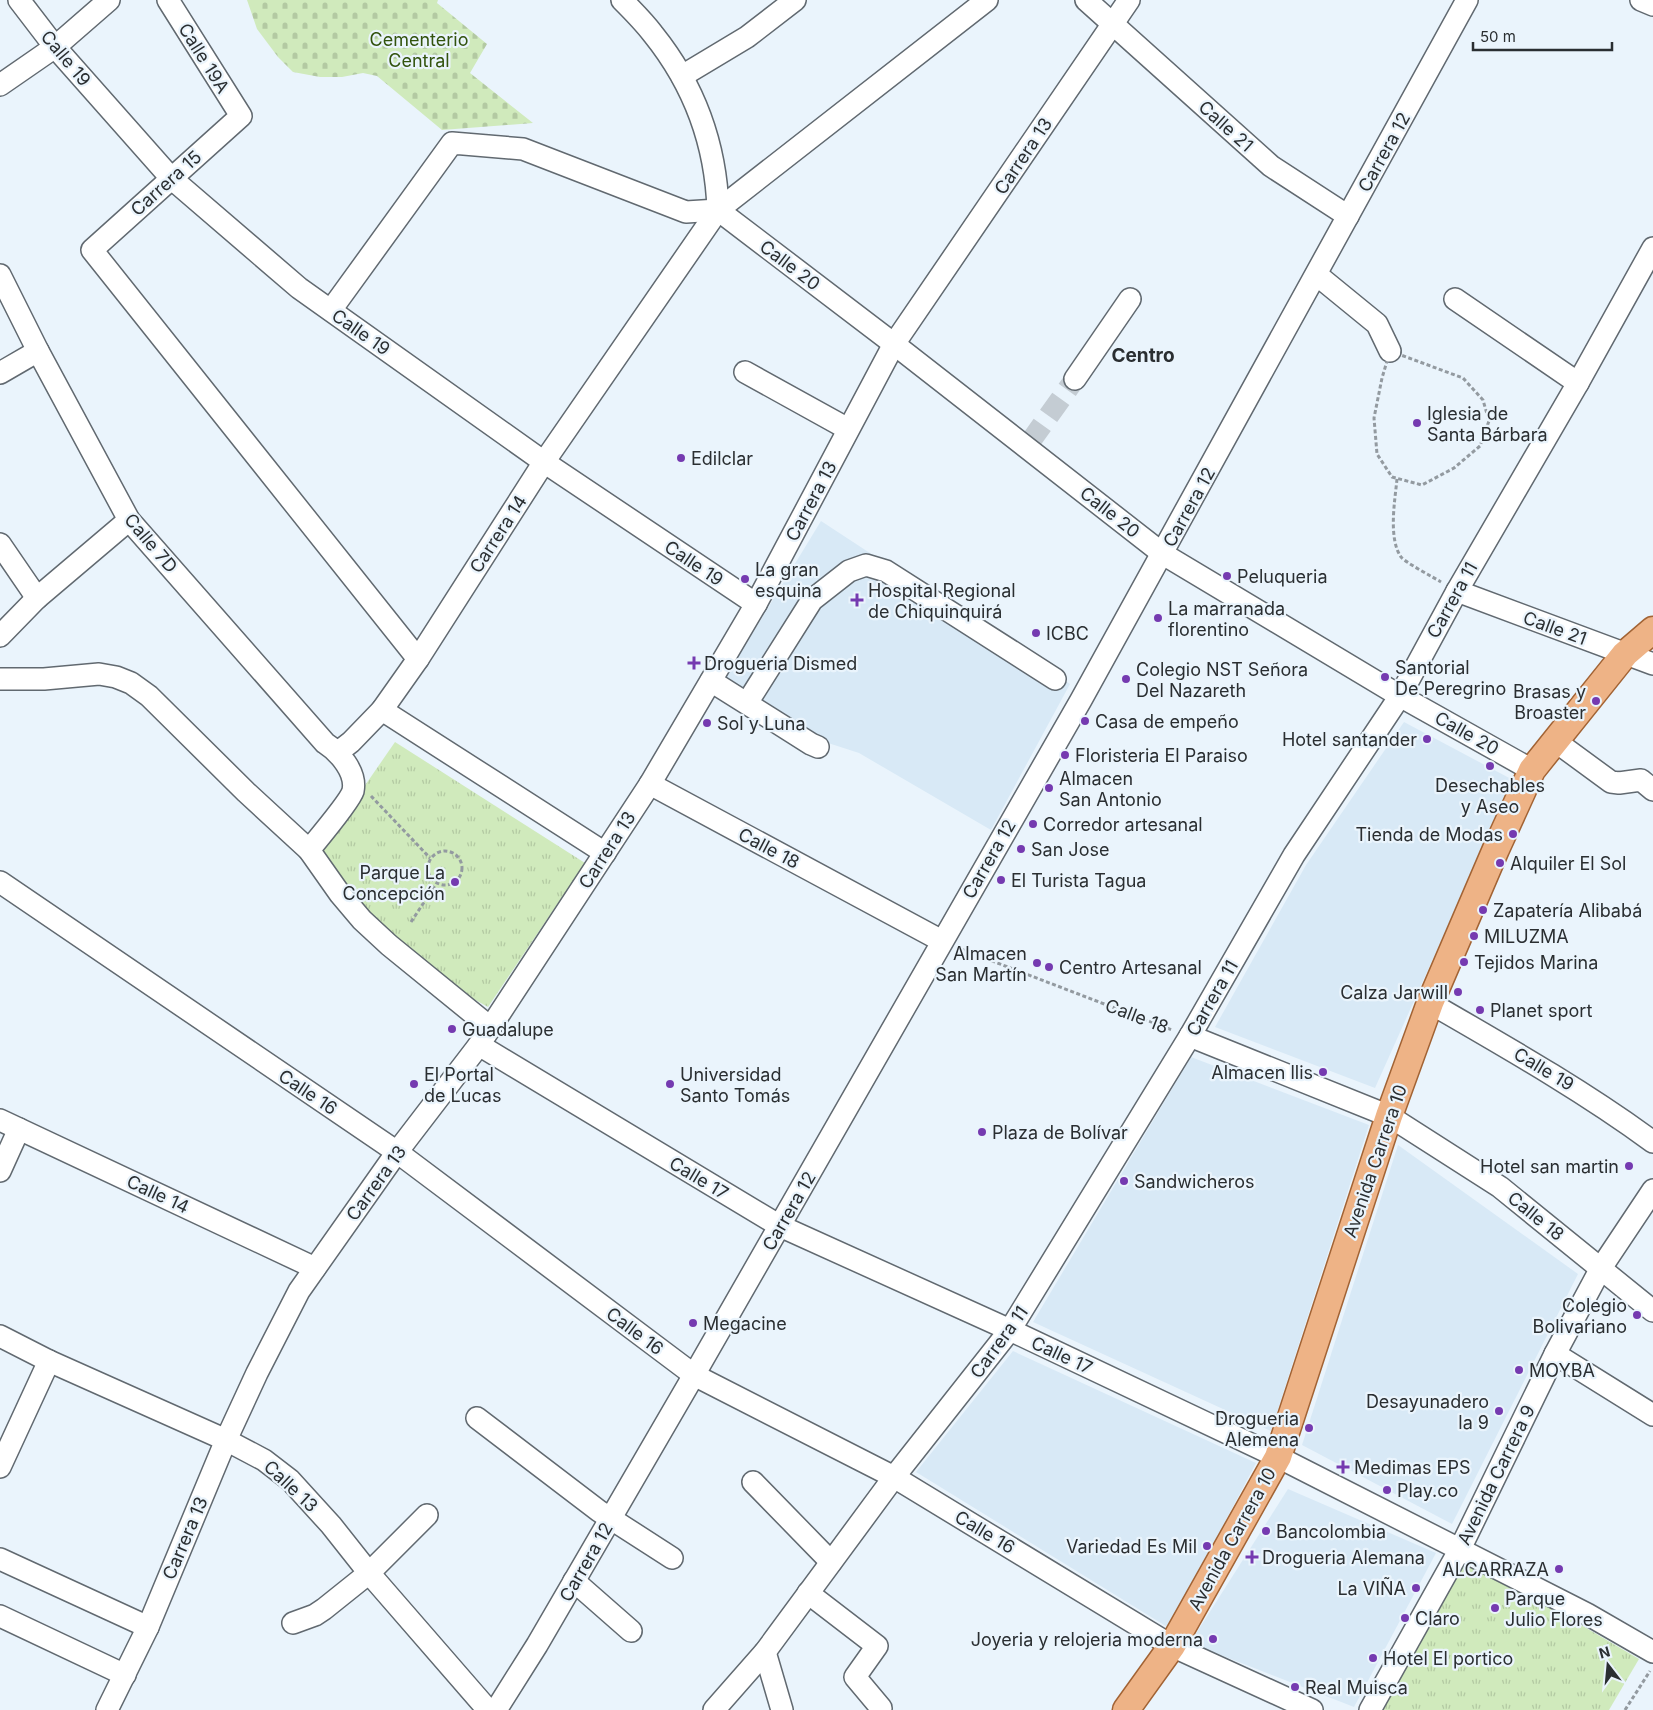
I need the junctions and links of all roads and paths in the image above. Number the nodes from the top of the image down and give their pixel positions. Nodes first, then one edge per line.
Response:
1 (19, 0) edge
2 (110, 0) edge
3 (168, 0) edge
4 (622, 0) edge
5 (795, 0) edge
6 (986, 0) edge
7 (1086, 0) edge
8 (1129, 0) edge
9 (1467, 0) edge
10 (1641, 0) edge
11 (1653, 5) edge
12 (1113, 26) junction
13 (55, 48) junction
14 (682, 76) junction
15 (0, 86) edge
16 (241, 116) joint
17 (171, 178) junction
18 (718, 210) junction
19 (1348, 216) junction
20 (1653, 248) edge
21 (1317, 274) junction
22 (0, 275) edge
23 (1130, 299) dead end
24 (1455, 299) dead end
25 (331, 310) junction
26 (894, 344) junction
27 (38, 351) junction
28 (1390, 351) junction
29 (745, 372) dead end
30 (0, 373) edge
31 (1075, 379) tunnel mouth
32 (1578, 383) junction
33 (848, 429) junction
34 (544, 462) junction
35 (1397, 479) junction
36 (129, 520) junction
37 (0, 544) edge
38 (1163, 554) junction
39 (1457, 591) junction
40 (37, 598) junction
41 (756, 604) junction
42 (1653, 630) edge
43 (0, 636) edge
44 (1625, 654) junction
45 (418, 659) junction
46 (1653, 664) edge
47 (0, 679) edge
48 (1056, 679) dead end
49 (711, 681) junction
50 (1400, 696) junction
51 (747, 703) junction
52 (382, 710) junction
53 (1555, 741) junction
54 (818, 747) dead end
55 (336, 750) junction
56 (1532, 770) junction
57 (353, 778) junction
58 (650, 784) junction
59 (1653, 790) edge
60 (309, 850) junction
61 (605, 853) junction
62 (430, 858) junction
63 (0, 882) edge
64 (436, 884) junction
65 (411, 922) dead end
66 (942, 941) junction
67 (1430, 1003) junction
68 (491, 1028) junction
69 (1190, 1036) junction
70 (479, 1046) junction
71 (1389, 1116) junction
72 (0, 1120) edge
73 (19, 1129) junction
74 (1653, 1142) edge
75 (397, 1152) junction
76 (0, 1172) edge
77 (1653, 1190) edge
78 (780, 1226) junction
79 (315, 1268) junction
80 (1601, 1268) junction
81 (1653, 1311) edge
82 (1010, 1330) junction
83 (0, 1336) edge
84 (1555, 1354) junction
85 (49, 1361) junction
86 (694, 1375) junction
87 (1653, 1415) edge
88 (477, 1418) dead end
89 (226, 1440) junction
90 (1278, 1457) junction
91 (0, 1467) edge
92 (894, 1477) junction
93 (754, 1482) dead end
94 (427, 1515) dead end
95 (611, 1518) junction
96 (1460, 1549) junction
97 (672, 1558) dead end
98 (0, 1559) edge
99 (831, 1562) junction
100 (369, 1573) junction
101 (574, 1581) junction
102 (808, 1593) junction
103 (0, 1616) edge
104 (292, 1622) dead end
105 (148, 1627) junction
106 (631, 1631) dead end
107 (1172, 1646) junction
108 (765, 1652) junction
109 (1653, 1652) edge
110 (1653, 1666) edge
111 (124, 1675) junction
112 (881, 1708) dead end
113 (107, 1710) edge
114 (488, 1710) edge
115 (496, 1710) edge
116 (714, 1710) edge
117 (782, 1710) edge
118 (1126, 1710) edge
119 (1312, 1710) edge
120 (1370, 1710) edge
121 (1625, 1710) edge

1 - 13 street, Calle 19
2 - 13 street
3 - 16 street, Calle 19A
4 - 14 street
5 - 14 street
6 - 18 street, Carrera 14
7 - 12 street, Calle 21
8 - 12 street, Carrera 13
9 - 19 street, Carrera 12
10 - 11 street
12 - 19 street, Calle 21
12 - 26 street, Carrera 13
13 - 15 street
13 - 17 street, Calle 19
14 - 18 street
16 - 17 street, Carrera 15
17 - 25 street, Calle 19
17 - 45 street, Carrera 15
18 - 25 street
18 - 26 street, Calle 20
18 - 34 street, Carrera 14
19 - 21 street, Carrera 12
20 - 32 street, Carrera 11
21 - 28 street
21 - 38 street, Carrera 12
22 - 27 street, Calle 7D
23 - 31 street
24 - 32 street
25 - 34 street, Calle 19
26 - 33 street, Carrera 13
26 - 38 street, Calle 20
27 - 30 street
27 - 36 street, Calle 7D
28 - 35 path
28 - 35 path
29 - 33 street
32 - 39 street, Carrera 11
33 - 41 street, Carrera 13
34 - 41 street, Calle 19
34 - 45 street, Carrera 14
35 - 39 path
36 - 40 street
36 - 55 street, Calle 7D
37 - 40 street
38 - 50 street, Calle 20
38 - 66 street, Carrera 12
39 - 44 street, Calle 21
39 - 50 street, Carrera 11
40 - 43 street
41 - 49 street, Carrera 13
42 - 44 main road, Avenida Carrera 10
44 - 46 street, Calle 21
44 - 53 main road, Avenida Carrera 10
45 - 52 street, Carrera 14
47 - 60 street
48 - 51 street
49 - 51 street
49 - 58 street, Carrera 13
50 - 56 street, Calle 20
50 - 69 street, Carrera 11
51 - 54 street
52 - 55 street, Carrera 14
52 - 61 street
53 - 56 main road, Avenida Carrera 10
53 - 59 street
55 - 57 street
56 - 67 main road, Avenida Carrera 10
57 - 60 street
57 - 62 path
58 - 61 street, Carrera 13
58 - 66 street, Calle 18
60 - 68 street
61 - 68 street, Carrera 13
62 - 64 path
62 - 64 path
63 - 75 street, Calle 16
64 - 65 path
66 - 69 path, Calle 18
66 - 78 street, Carrera 12
67 - 71 main road, Avenida Carrera 10
67 - 74 street, Calle 19
68 - 70 street, Carrera 13
69 - 71 street, Calle 18
69 - 82 street, Carrera 11
70 - 75 street, Carrera 13
70 - 78 street, Calle 17
71 - 80 street, Calle 18
71 - 90 main road, Avenida Carrera 10
72 - 73 street, Calle 14
73 - 76 street
73 - 79 street, Calle 14
75 - 79 street, Carrera 13
75 - 86 street, Calle 16
77 - 80 street, Avenida Carrera 9
78 - 82 street, Calle 17
78 - 86 street, Carrera 12
79 - 89 street, Carrera 13
80 - 81 street, Calle 18
80 - 84 street, Avenida Carrera 9
82 - 90 street, Calle 17
82 - 92 street, Carrera 11
83 - 85 street, Calle 13
84 - 87 street
84 - 96 street, Avenida Carrera 9
85 - 89 street, Calle 13
85 - 91 street
86 - 92 street, Calle 16
86 - 95 street, Carrera 12
88 - 95 street
89 - 100 street, Calle 13
89 - 105 street, Carrera 13
90 - 96 street, Calle 17
90 - 107 main road, Avenida Carrera 10
92 - 99 street, Carrera 11
92 - 107 street, Calle 16
93 - 99 street
94 - 100 street
95 - 97 street
95 - 101 street, Carrera 12
96 - 109 street, Calle 17
96 - 120 street, Avenida Carrera 9
98 - 105 street
99 - 102 street, Carrera 11
100 - 104 street
100 - 114 street, Calle 13
101 - 106 street
101 - 115 street, Carrera 12
102 - 108 street, Carrera 11
102 - 112 street
103 - 111 street
105 - 111 street, Carrera 13
107 - 118 main road, Avenida Carrera 10
107 - 119 street, Calle 16
108 - 116 street, Carrera 11
108 - 117 street
110 - 121 path
111 - 113 street, Carrera 13

